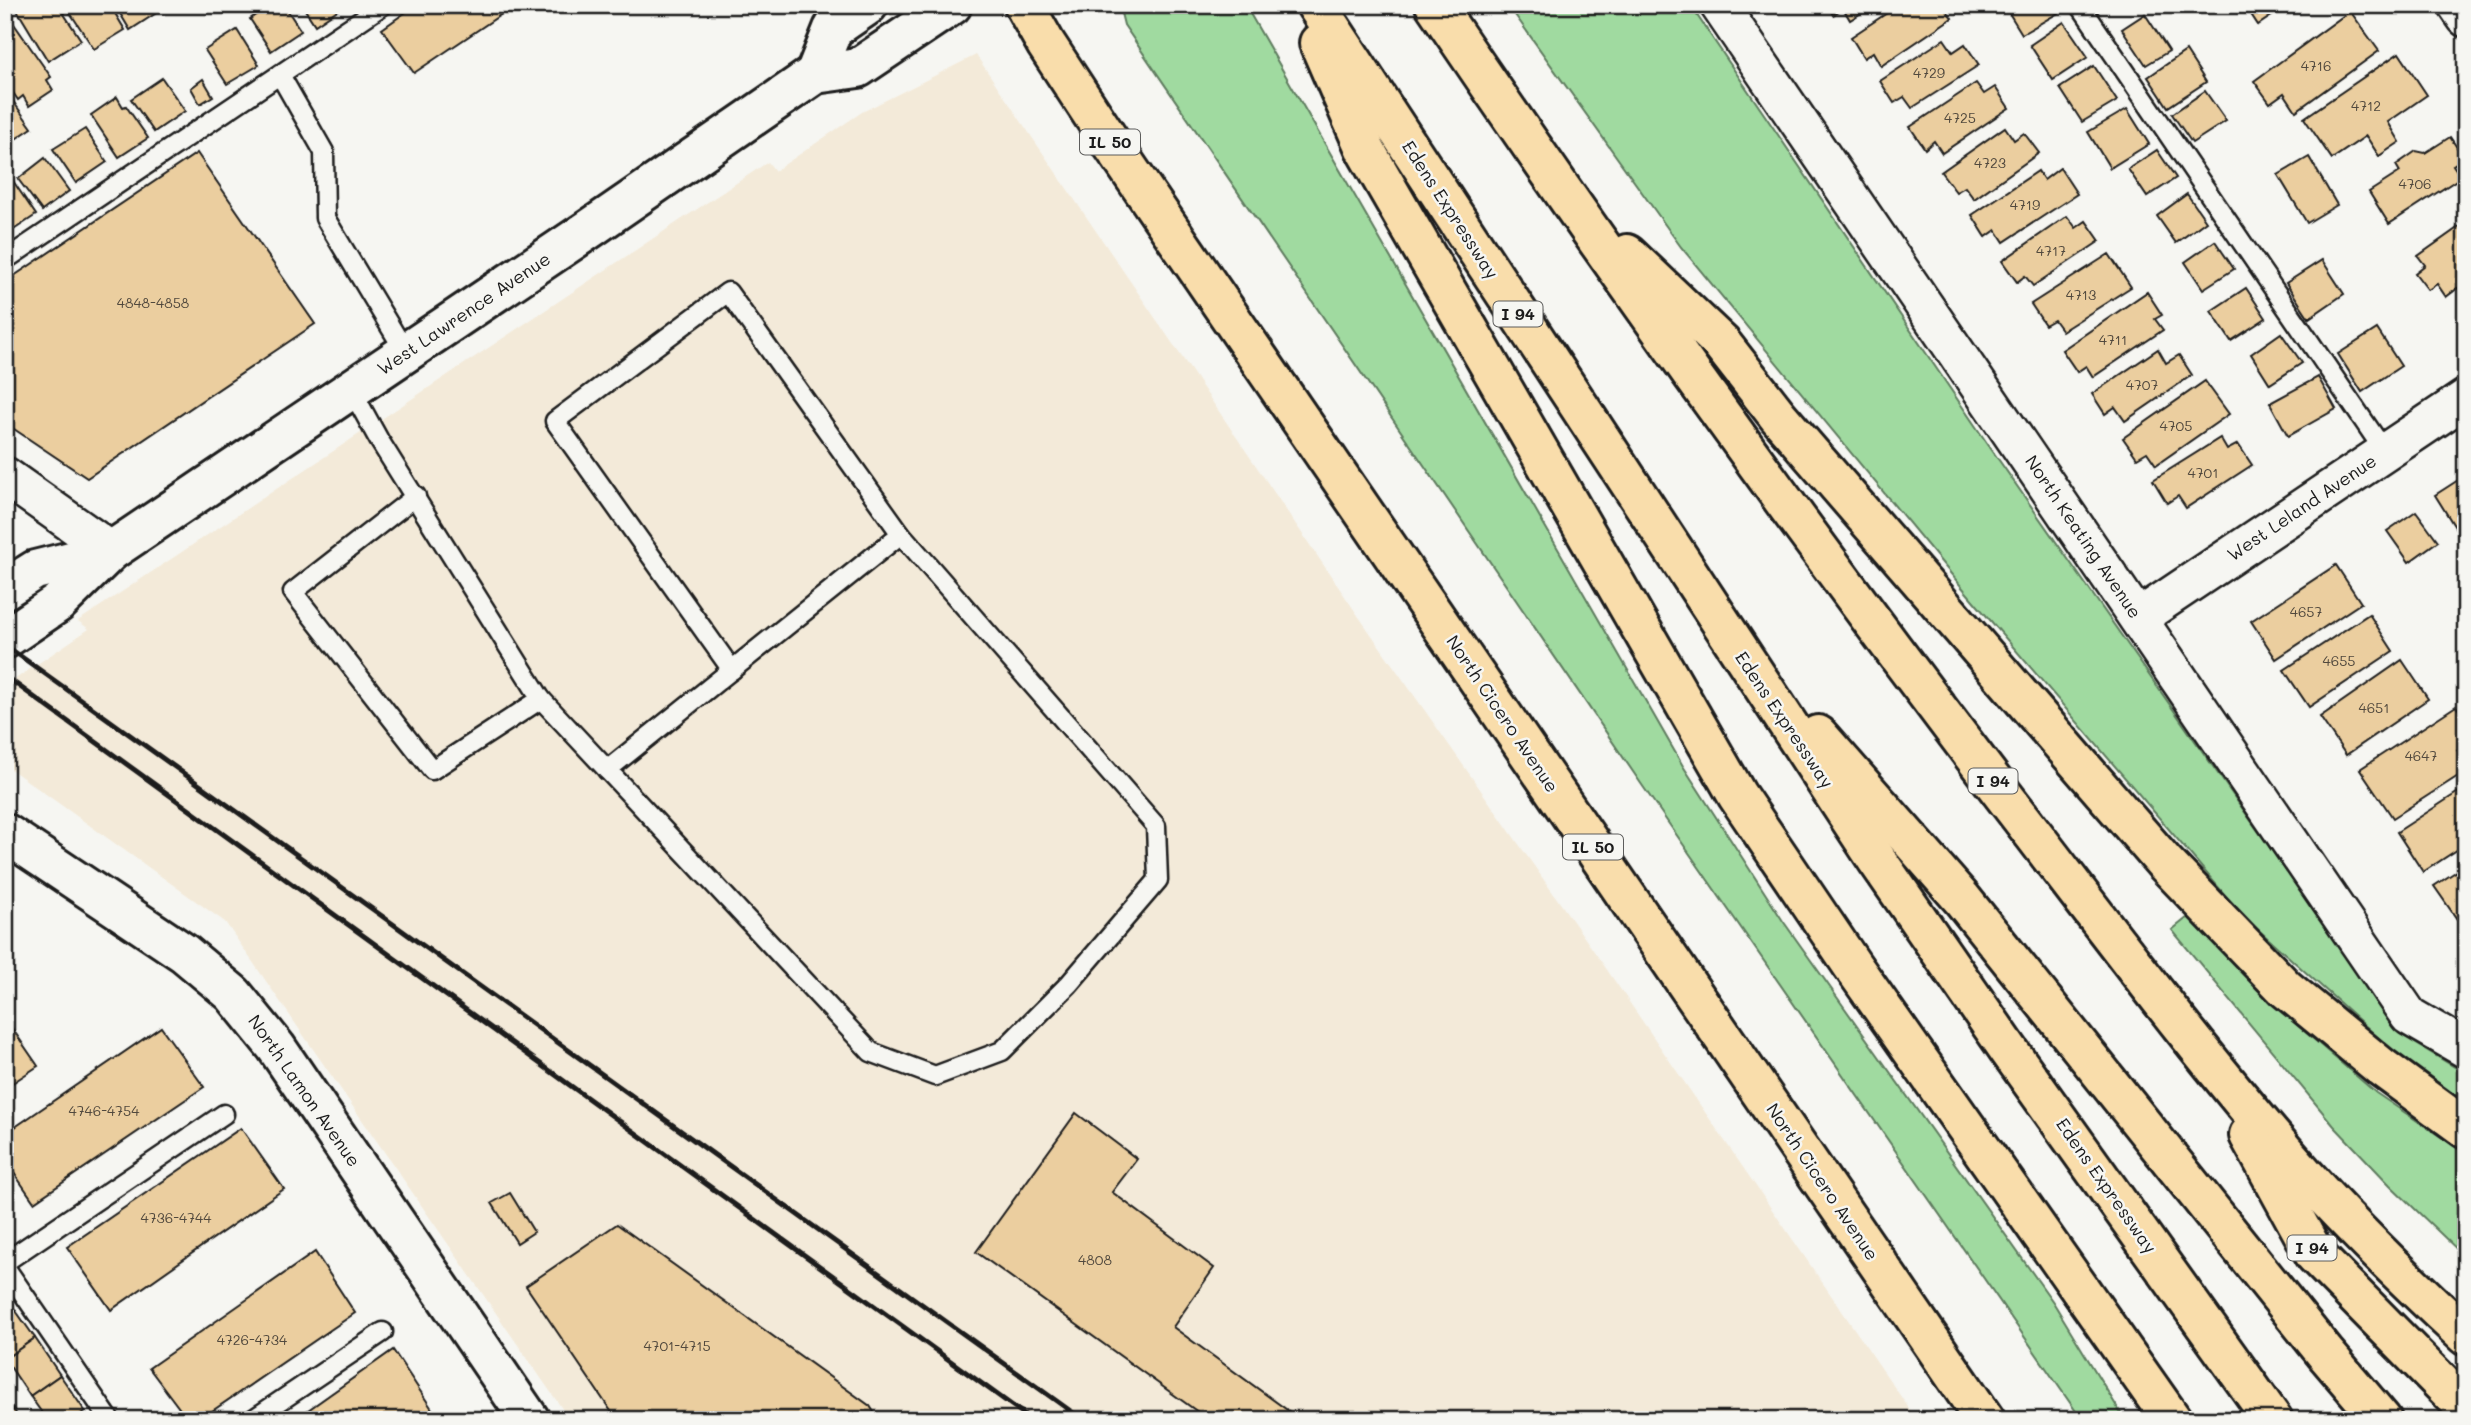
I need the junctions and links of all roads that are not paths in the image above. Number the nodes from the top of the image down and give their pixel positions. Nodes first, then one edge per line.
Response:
1 (383, 5) edge
2 (868, 5) edge
3 (952, 5) edge
4 (1024, 5) edge
5 (1303, 5) edge
6 (1316, 5) edge
7 (1435, 5) edge
8 (1719, 5) edge
9 (2080, 5) edge
10 (2457, 5) edge
11 (2466, 18) edge
12 (815, 74) junction
13 (280, 75) junction
14 (1561, 192) junction
15 (5, 260) edge
16 (406, 353) junction
17 (351, 389) junction
18 (2466, 398) edge
19 (2385, 452) junction
20 (5, 475) edge
21 (416, 496) junction
22 (901, 534) junction
23 (111, 551) junction
24 (5, 589) edge
25 (2138, 618) junction
26 (1720, 623) junction
27 (5, 639) edge
28 (732, 670) junction
29 (541, 699) junction
30 (607, 770) junction
31 (5, 833) edge
32 (2466, 1049) edge
33 (2205, 1054) junction
34 (224, 1114) dead end
35 (2466, 1129) edge
36 (5, 1265) edge
37 (383, 1332) dead end
38 (2466, 1336) edge
39 (2466, 1408) edge
40 (110, 1420) edge
41 (252, 1420) edge
42 (530, 1420) edge
43 (1985, 1420) edge
44 (2172, 1420) edge
45 (2273, 1420) edge
46 (2382, 1420) edge

1 - 13 lane
2 - 12 main road
3 - 12 main road, West Lawrence Avenue
4 - 43 main road, North Cicero Avenue / IL 50
5 - 44 main road
6 - 26 main road, Edens Expressway / I 94
7 - 14 main road, I 94
8 - 25 street, North Keating Avenue
9 - 19 lane
10 - 11 street
12 - 16 main road, West Lawrence Avenue
13 - 15 lane
13 - 16 lane
14 - 33 main road, I 94
14 - 35 main road
16 - 17 main road, West Lawrence Avenue
17 - 21 lane
17 - 23 main road, West Lawrence Avenue
18 - 19 street, West Leland Avenue
19 - 25 street, West Leland Avenue
20 - 23 street
21 - 29 lane
21 - 29 lane
22 - 28 lane
22 - 28 lane
22 - 30 lane
23 - 24 main road, West Lawrence Avenue
23 - 27 main road, West Lawrence Avenue
25 - 32 street, North Keating Avenue
26 - 45 main road, Edens Expressway / I 94
26 - 46 main road, I 94
28 - 30 lane
29 - 30 lane
31 - 42 main road, North Lamon Avenue
33 - 38 main road, I 94
33 - 39 main road, I 94
34 - 36 lane
36 - 40 lane
37 - 41 lane

